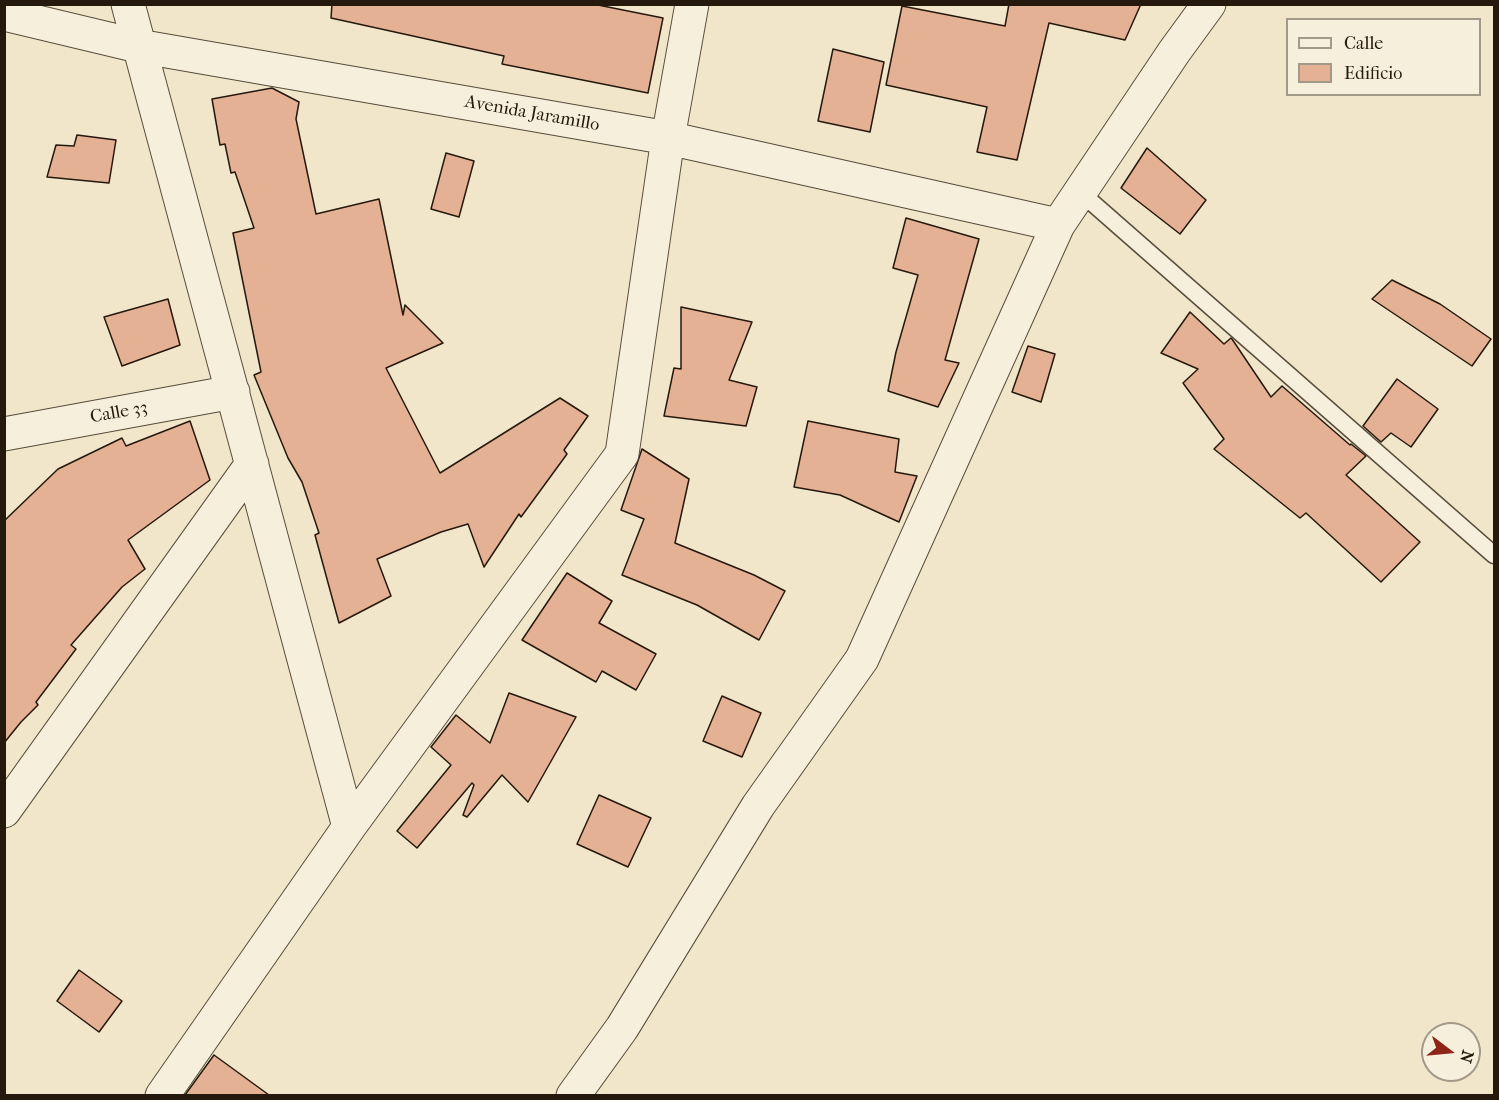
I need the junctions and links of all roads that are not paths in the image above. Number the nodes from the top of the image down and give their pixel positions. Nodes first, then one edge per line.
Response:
1 (128, 4) edge
2 (692, 4) edge
3 (1209, 4) edge
4 (4, 14) edge
5 (138, 46) junction
6 (668, 138) junction
7 (1080, 192) junction
8 (1058, 225) junction
9 (233, 392) junction
10 (4, 434) edge
11 (252, 464) junction
12 (1494, 555) edge
13 (4, 811) edge
14 (348, 827) junction
15 (162, 1095) edge
16 (573, 1095) edge

1 - 5 street
2 - 6 street
3 - 7 street
4 - 5 street, Avenida Jaramillo
5 - 6 street, Avenida Jaramillo
5 - 9 street
6 - 8 street, Avenida Jaramillo
6 - 14 street
7 - 8 street
7 - 12 lane
8 - 16 street
9 - 10 street, Calle 33
9 - 11 street
11 - 13 street
11 - 14 street
14 - 15 street

